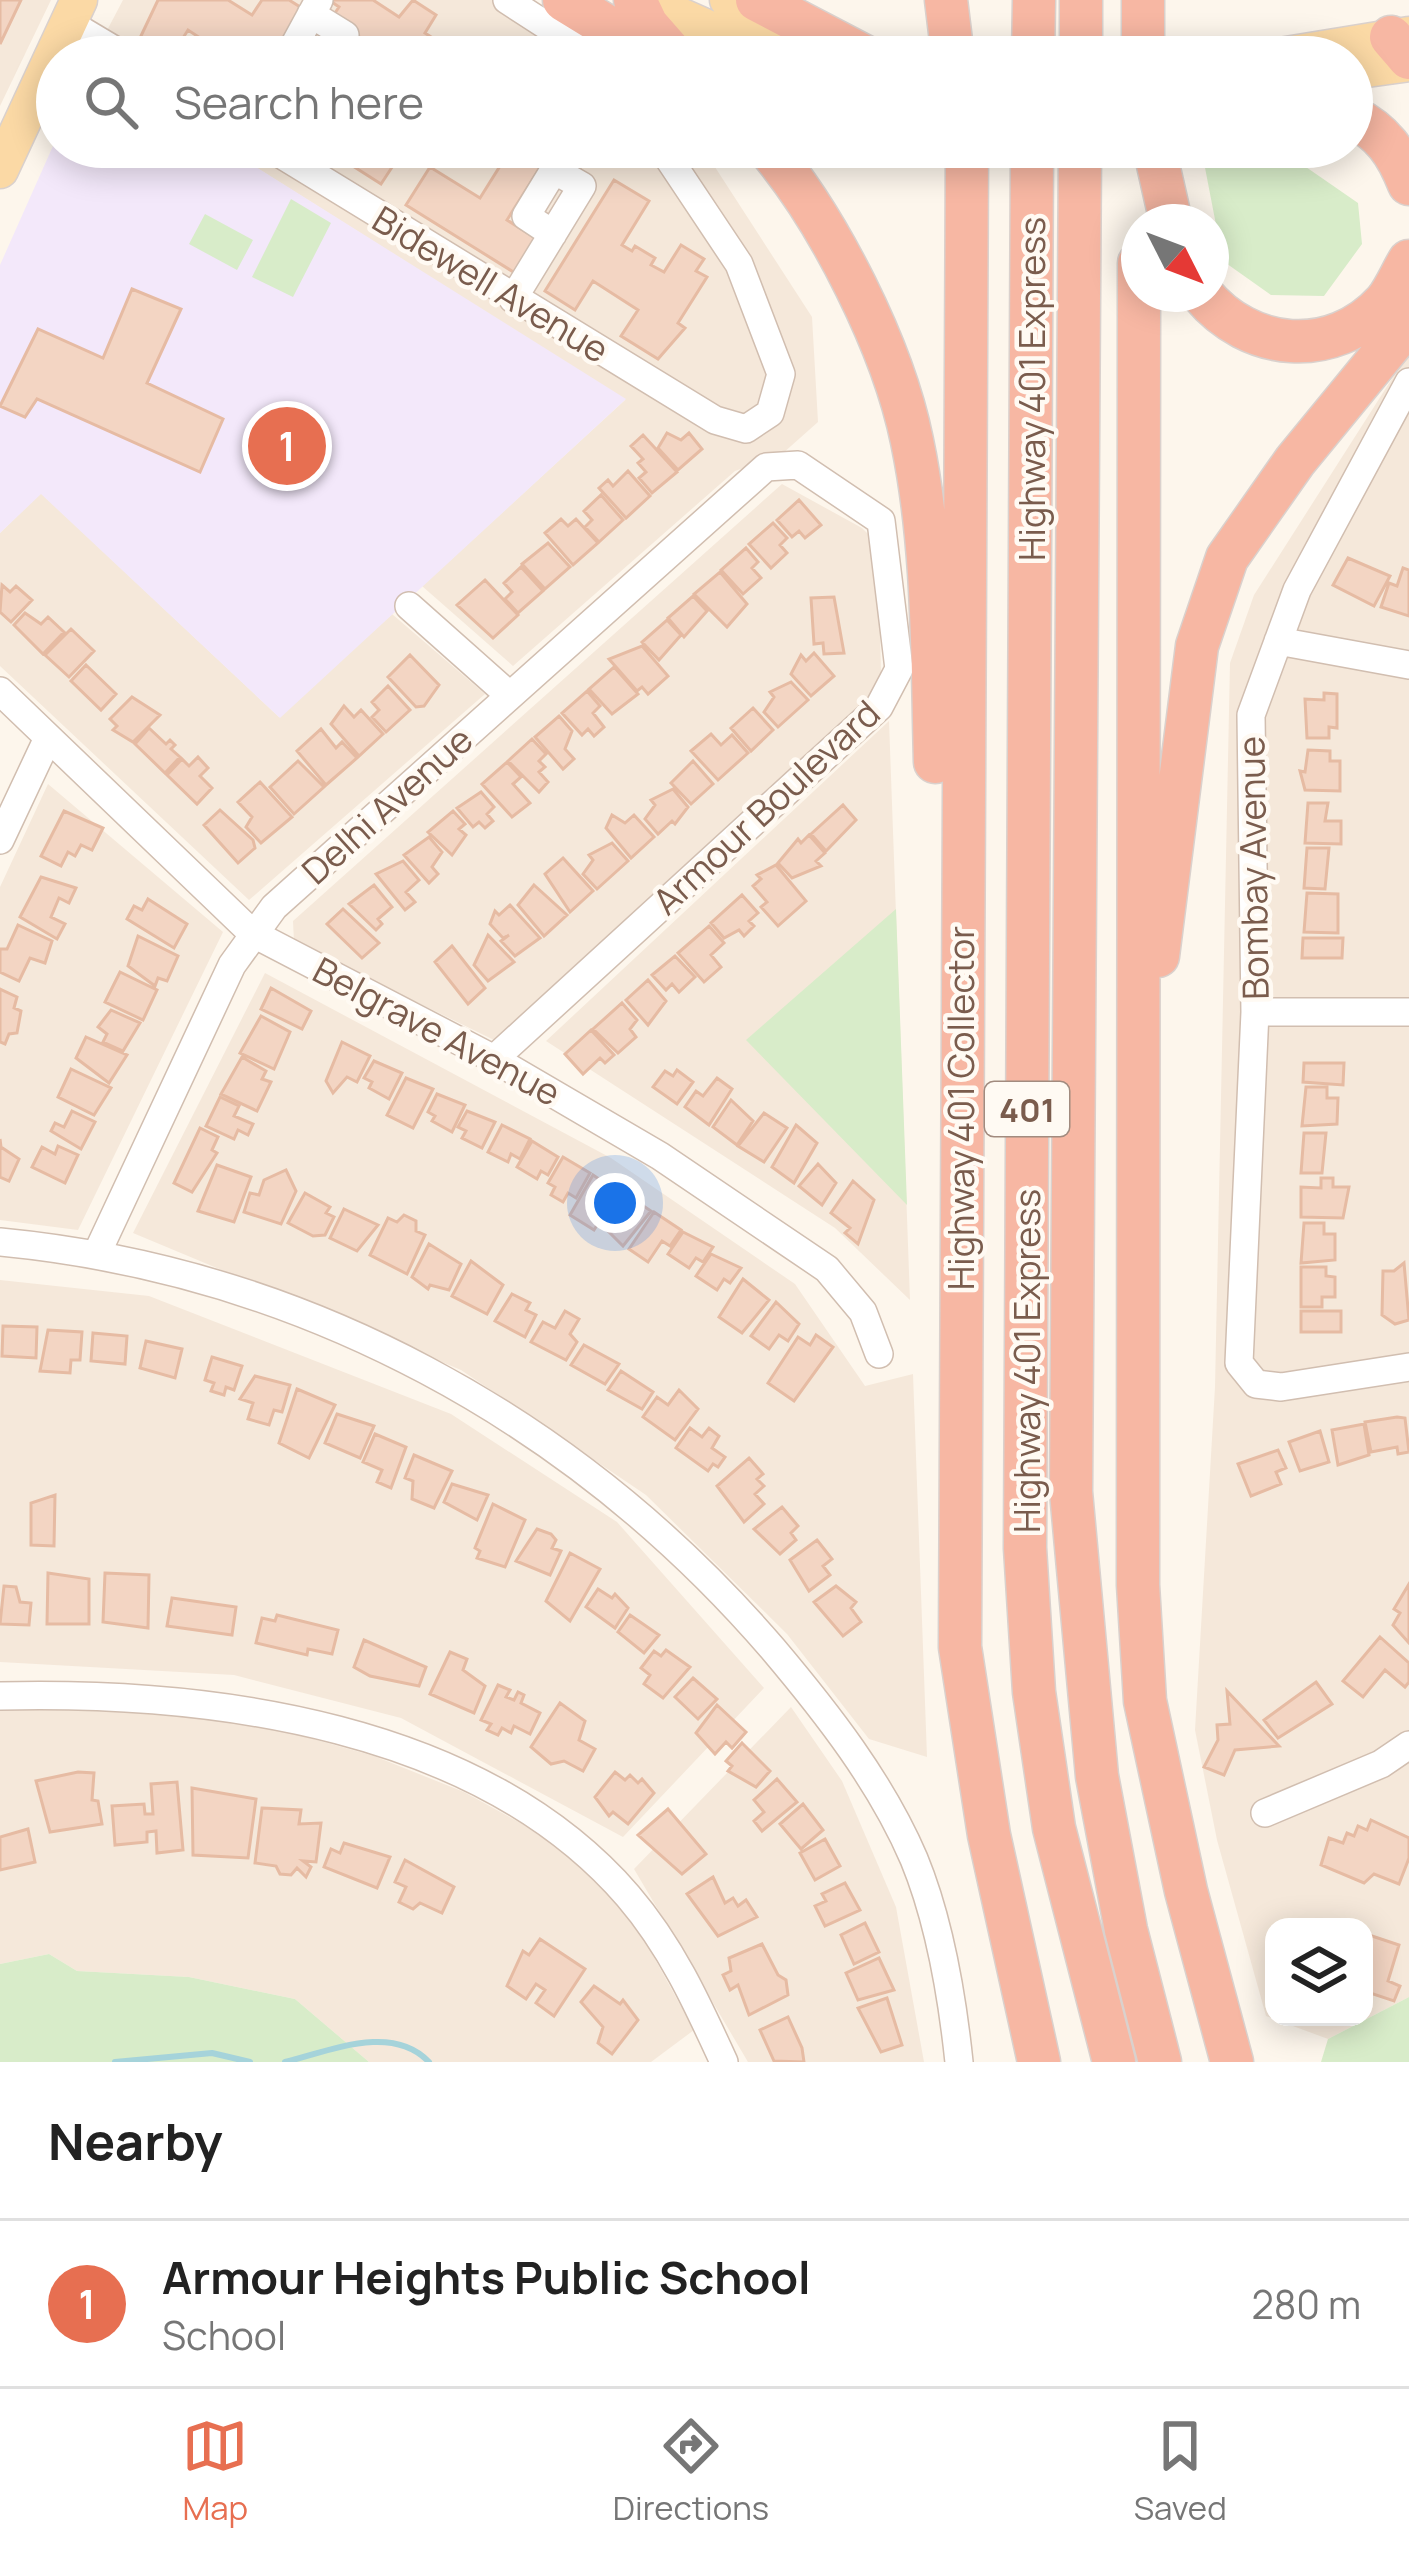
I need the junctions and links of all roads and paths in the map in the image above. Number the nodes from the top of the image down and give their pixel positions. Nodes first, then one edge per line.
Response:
1 (507, 0) edge
2 (564, 0) edge
3 (639, 0) edge
4 (728, 0) edge
5 (757, 0) edge
6 (946, 0) edge
7 (970, 0) edge
8 (1034, 0) edge
9 (1082, 0) edge
10 (1143, 0) edge
11 (315, 7) edge
12 (74, 11) edge
13 (102, 36) edge
14 (299, 36) edge
15 (344, 36) edge
16 (563, 36) edge
17 (623, 36) edge
18 (656, 36) edge
19 (723, 36) edge
20 (815, 36) edge
21 (826, 36) edge
22 (950, 36) edge
23 (969, 36) edge
24 (1033, 36) edge
25 (1081, 36) edge
26 (1142, 36) edge
27 (1405, 48) edge
28 (1373, 50) edge
29 (1373, 62) edge
30 (36, 93) edge
31 (1373, 127) edge
32 (303, 168) edge
33 (675, 168) edge
34 (785, 168) edge
35 (968, 168) edge
36 (1032, 168) edge
37 (1080, 168) edge
38 (1141, 168) edge
39 (1159, 168) edge
40 (0, 170) edge
41 (1409, 184) edge
42 (1140, 204) edge
43 (1167, 204) edge
44 (553, 234) dead end
45 (1409, 260) edge
46 (513, 298) junction
47 (1139, 312) edge
48 (1217, 312) edge
49 (1409, 322) edge
50 (1409, 382) edge
51 (798, 465) joint
52 (409, 606) dead end
53 (1278, 640) junction
54 (1409, 665) edge
55 (0, 691) edge
56 (509, 695) junction
57 (49, 738) junction
58 (0, 840) edge
59 (960, 905) junction
60 (252, 933) junction
61 (1255, 1012) junction
62 (1409, 1012) edge
63 (1136, 1056) junction
64 (494, 1058) junction
65 (0, 1242) edge
66 (98, 1251) junction
67 (879, 1354) dead end
68 (1409, 1367) edge
69 (0, 1696) edge
70 (1409, 1745) edge
71 (1265, 1814) dead end
72 (724, 2062) edge
73 (959, 2062) edge
74 (1040, 2062) edge
75 (1114, 2062) edge
76 (1160, 2062) edge
77 (1232, 2062) edge

1 - 16 street
2 - 17 highway
3 - 18 highway
3 - 19 main road
4 - 20 main road
5 - 21 highway
6 - 22 highway
7 - 23 highway
8 - 24 highway
9 - 25 highway
10 - 26 highway
11 - 14 street
11 - 15 street
12 - 13 street
27 - 28 main road
27 - 29 main road
30 - 40 main road
31 - 41 highway
32 - 46 street, Bidewell Avenue
33 - 46 street, Bidewell Avenue
34 - 59 highway
35 - 59 highway, Highway 401 Collector / 401
36 - 75 highway, Highway 401 Express / 401
37 - 76 highway, Highway 401 Express / 401
38 - 42 highway
39 - 43 highway
44 - 46 street
45 - 48 highway
47 - 63 highway
49 - 63 highway
50 - 53 street, Bombay Avenue
51 - 56 street, Delhi Avenue
51 - 64 street, Armour Boulevard
52 - 56 street
53 - 54 street
53 - 61 street, Bombay Avenue
55 - 57 street, Belgrave Avenue
56 - 60 street, Delhi Avenue
57 - 58 street
57 - 60 street, Belgrave Avenue
59 - 74 highway, Highway 401 Collector / 401
60 - 64 street, Belgrave Avenue
60 - 66 street, Delhi Avenue
61 - 62 street
61 - 68 street, Bombay Avenue
63 - 77 highway
64 - 67 street, Belgrave Avenue
65 - 66 street
66 - 73 street
69 - 72 street
70 - 71 street

